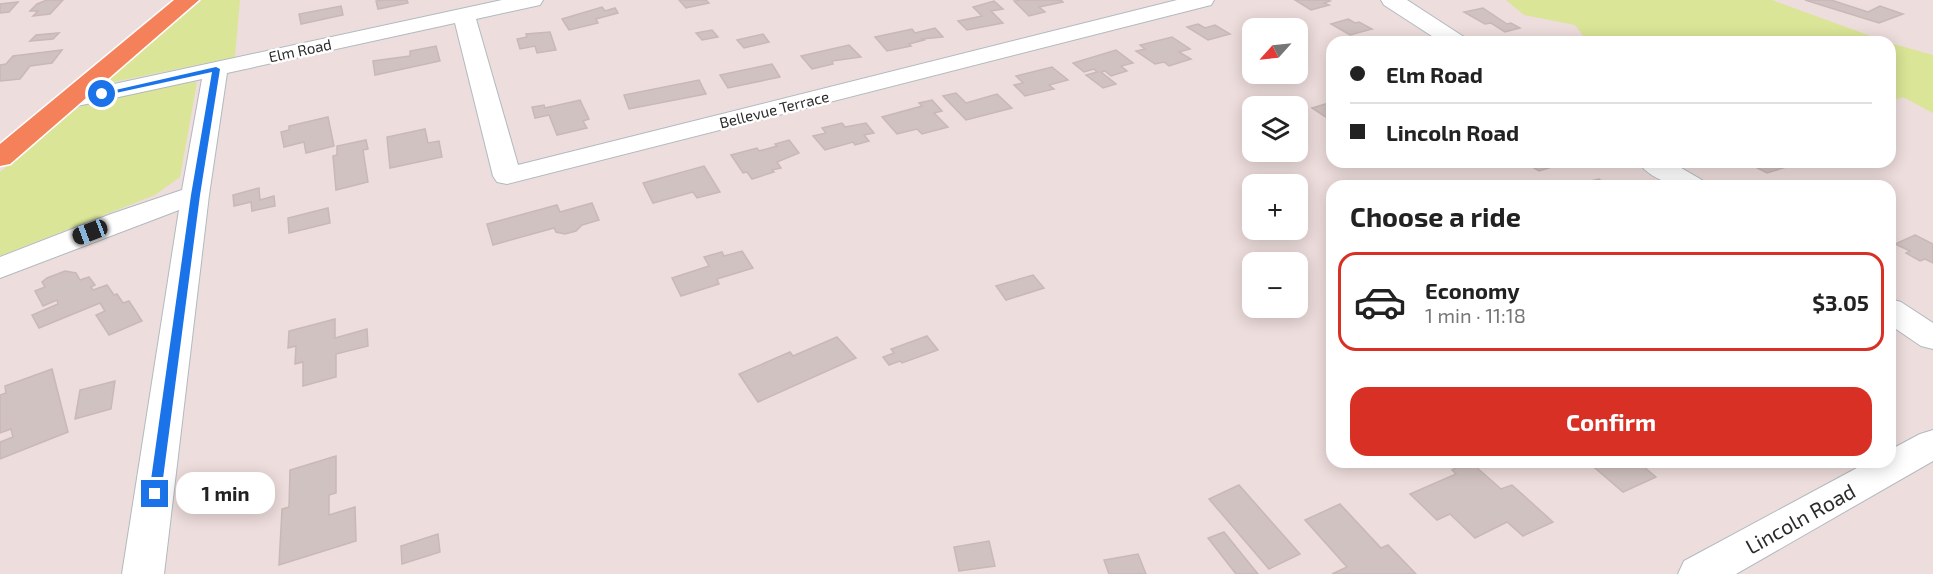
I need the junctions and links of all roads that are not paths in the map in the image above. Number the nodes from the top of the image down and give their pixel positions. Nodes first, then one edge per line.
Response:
1 (188, 0) edge
2 (532, 0) edge
3 (1203, 0) edge
4 (1392, 0) edge
5 (464, 15) junction
6 (1447, 36) edge
7 (216, 69) junction
8 (68, 101) junction
9 (0, 158) edge
10 (1662, 168) edge
11 (1682, 180) edge
12 (195, 195) junction
13 (0, 268) edge
14 (1896, 314) edge
15 (1933, 338) edge
16 (1933, 444) edge
17 (1896, 465) edge
18 (1890, 468) edge
19 (143, 574) edge
20 (1699, 574) edge

1 - 8 main road
2 - 5 street, Elm Road
3 - 5 street, Bellevue Terrace
4 - 6 street
5 - 7 street, Elm Road
7 - 8 street, Elm Road
7 - 12 street
8 - 9 main road
10 - 11 street
12 - 13 street
12 - 19 street
14 - 15 street
16 - 17 street, Lincoln Road
18 - 20 street, Lincoln Road

